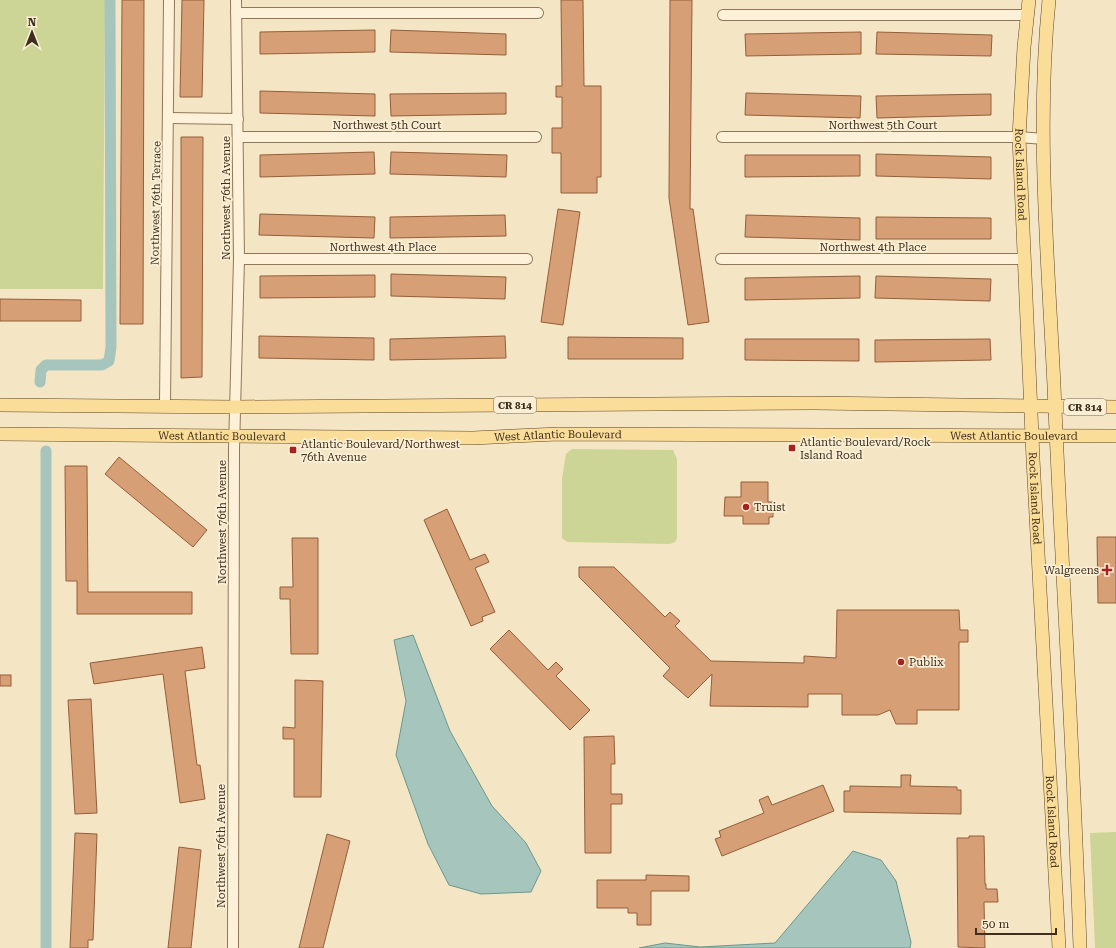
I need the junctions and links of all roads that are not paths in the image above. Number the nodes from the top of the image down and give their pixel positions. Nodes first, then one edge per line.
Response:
1 (169, 0) edge
2 (236, 0) edge
3 (1029, 0) edge
4 (1049, 0) edge
5 (236, 13) junction
6 (538, 13) dead end
7 (723, 15) dead end
8 (1028, 15) junction
9 (169, 118) junction
10 (238, 119) junction
11 (238, 137) junction
12 (536, 137) dead end
13 (722, 137) dead end
14 (1020, 137) junction
15 (1044, 139) junction
16 (239, 259) junction
17 (527, 259) dead end
18 (721, 259) dead end
19 (1024, 259) junction
20 (0, 406) edge
21 (165, 406) junction
22 (1030, 406) junction
23 (236, 407) junction
24 (1055, 407) junction
25 (1116, 407) edge
26 (0, 434) edge
27 (1056, 434) junction
28 (1032, 435) junction
29 (234, 436) junction
30 (1116, 436) edge
31 (233, 948) edge
32 (1059, 948) edge
33 (1080, 948) edge

1 - 9 street, Northwest 76th Terrace
2 - 5 street, Northwest 76th Avenue
3 - 8 main road, Rock Island Road
4 - 15 main road, Rock Island Road
5 - 6 street
5 - 10 street, Northwest 76th Avenue
7 - 8 street
8 - 14 main road, Rock Island Road
9 - 10 street
9 - 21 street, Northwest 76th Terrace
10 - 11 street, Northwest 76th Avenue
11 - 12 street, Northwest 5th Court
11 - 16 street, Northwest 76th Avenue
13 - 14 street, Northwest 5th Court
14 - 15 street, Northwest 5th Court
14 - 19 main road, Rock Island Road
15 - 24 main road, Rock Island Road
16 - 17 street, Northwest 4th Place
16 - 23 street, Northwest 76th Avenue
18 - 19 street, Northwest 4th Place
19 - 22 main road, Rock Island Road
20 - 21 main road, CR 814
21 - 23 main road, CR 814
22 - 23 main road, CR 814
22 - 24 main road, CR 814
22 - 28 main road, Rock Island Road
23 - 29 street, Northwest 76th Avenue
24 - 25 main road, CR 814
24 - 27 main road, Rock Island Road
26 - 29 main road, West Atlantic Boulevard
27 - 28 main road, West Atlantic Boulevard
27 - 30 main road, West Atlantic Boulevard
27 - 33 main road, Rock Island Road
28 - 29 main road, West Atlantic Boulevard
28 - 32 main road, Rock Island Road
29 - 31 street, Northwest 76th Avenue

